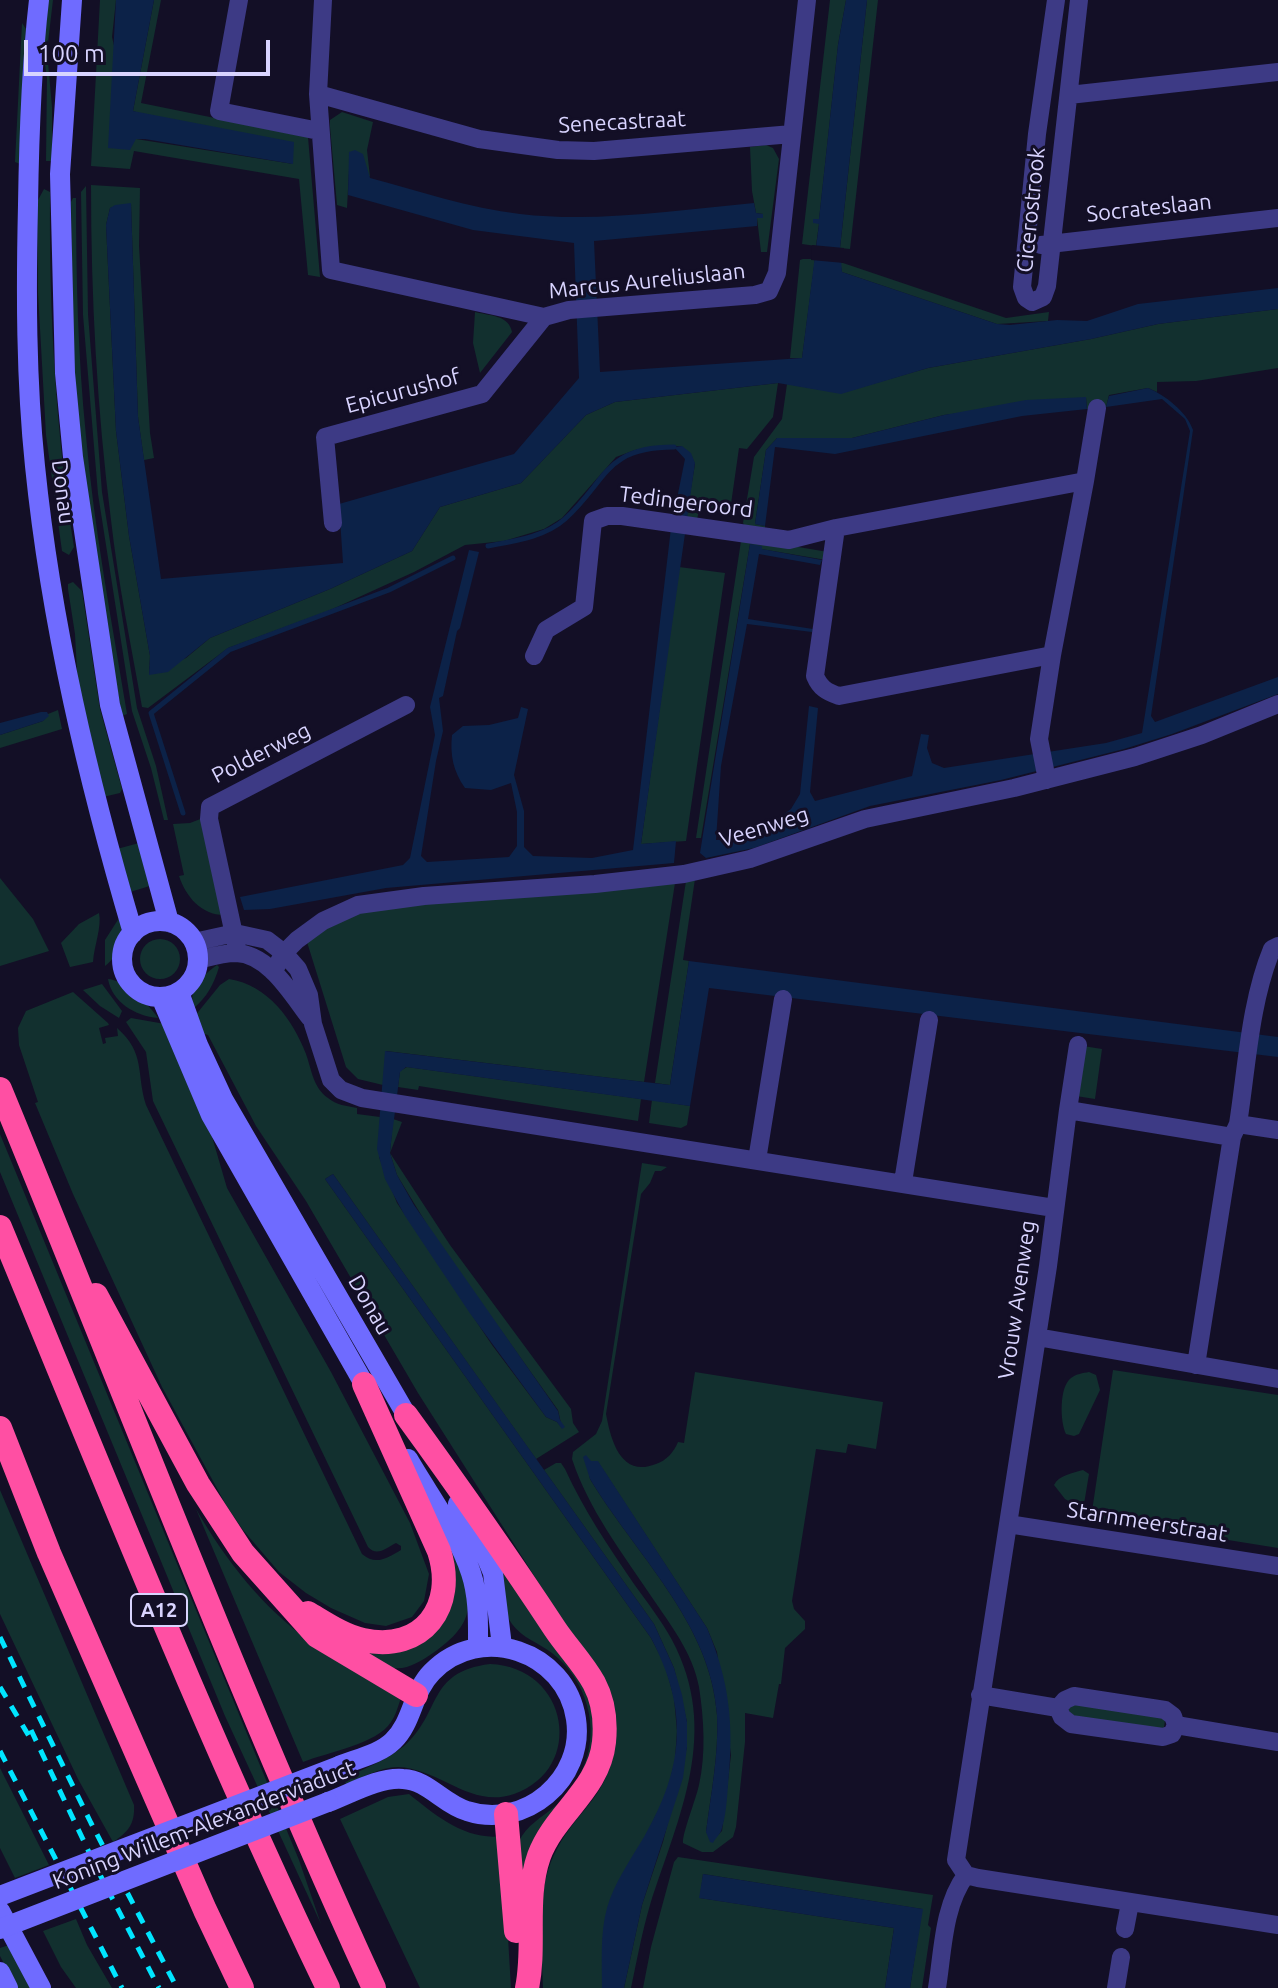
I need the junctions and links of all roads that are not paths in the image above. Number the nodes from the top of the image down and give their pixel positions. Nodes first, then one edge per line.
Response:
1 (39, 0) edge
2 (72, 0) edge
3 (239, 0) edge
4 (323, 0) edge
5 (807, 0) edge
6 (1056, 0) edge
7 (1079, 0) edge
8 (1278, 72) edge
9 (318, 94) junction
10 (1069, 95) junction
11 (319, 131) junction
12 (792, 134) junction
13 (1278, 218) edge
14 (1052, 244) junction
15 (1026, 246) junction
16 (544, 317) junction
17 (1097, 408) dead end
18 (1085, 481) junction
19 (333, 523) dead end
20 (836, 528) junction
21 (1052, 655) junction
22 (534, 656) dead end
23 (1278, 704) edge
24 (406, 705) dead end
25 (1047, 780) junction
26 (169, 922) junction
27 (133, 933) junction
28 (235, 933) junction
29 (1278, 946) edge
30 (196, 951) junction
31 (238, 953) junction
32 (284, 953) junction
33 (273, 972) junction
34 (170, 995) junction
35 (783, 999) dead end
36 (312, 1020) junction
37 (929, 1020) dead end
38 (1078, 1045) dead end
39 (0, 1089) edge
40 (1068, 1110) junction
41 (1235, 1130) junction
42 (1278, 1130) edge
43 (757, 1160) junction
44 (903, 1182) junction
45 (1054, 1208) junction
46 (52, 1216) junction
47 (0, 1227) edge
48 (1037, 1337) junction
49 (1196, 1365) junction
50 (1278, 1379) edge
51 (364, 1384) junction
52 (406, 1415) junction
53 (2, 1433) edge
54 (1008, 1524) junction
55 (252, 1564) junction
56 (1278, 1566) edge
57 (502, 1646) junction
58 (478, 1648) junction
59 (416, 1695) junction
60 (980, 1695) junction
61 (1058, 1708) junction
62 (1176, 1725) junction
63 (1278, 1742) edge
64 (506, 1814) junction
65 (170, 1831) junction
66 (182, 1859) junction
67 (966, 1875) junction
68 (0, 1896) edge
69 (1130, 1903) junction
70 (0, 1911) edge
71 (1278, 1925) edge
72 (0, 1929) edge
73 (1125, 1929) dead end
74 (1121, 1957) dead end
75 (0, 1972) edge
76 (8, 1988) edge
77 (41, 1988) edge
78 (242, 1988) edge
79 (328, 1988) edge
80 (374, 1988) edge
81 (520, 1988) edge
82 (527, 1988) edge
83 (937, 1988) edge
84 (1116, 1988) edge

1 - 27 main road, Donau
2 - 26 main road, Donau
3 - 11 street
4 - 9 street, Marcus Aureliuslaan
5 - 12 street, Marcus Aureliuslaan
6 - 15 street, Cicerostrook
7 - 10 street, Cicerostrook
8 - 10 street
9 - 11 street, Marcus Aureliuslaan
9 - 12 street, Senecastraat
10 - 14 street, Cicerostrook
11 - 16 street, Marcus Aureliuslaan
12 - 16 street, Marcus Aureliuslaan
13 - 14 street, Socrateslaan
14 - 15 street, Socrateslaan
14 - 15 street, Cicerostrook
16 - 19 street, Epicurushof
17 - 18 street
18 - 20 street, Tedingeroord
18 - 21 street
20 - 21 street
20 - 22 street, Tedingeroord
21 - 25 street
23 - 25 street, Veenweg
24 - 28 street, Polderweg
25 - 32 street, Veenweg
26 - 27 main road
26 - 30 main road
27 - 34 main road
28 - 30 street
28 - 31 street
28 - 32 street
29 - 41 street
30 - 31 street
30 - 34 main road
31 - 33 street, Vrouw Avenweg
32 - 33 street, Veenweg
32 - 36 street, Vrouw Avenweg
33 - 36 street, Vrouw Avenweg
34 - 51 main road, Donau
34 - 52 main road, Donau
35 - 43 street
36 - 43 street, Vrouw Avenweg
37 - 44 street
38 - 40 street
39 - 46 highway, A12
40 - 41 street
40 - 45 street
41 - 42 street
41 - 49 street
43 - 44 street, Vrouw Avenweg
44 - 45 street, Vrouw Avenweg
45 - 48 street, Vrouw Avenweg
46 - 55 highway, A12
46 - 80 highway, A12
47 - 79 highway, A12
48 - 49 street
48 - 54 street, Vrouw Avenweg
49 - 50 street
51 - 55 highway, A12
51 - 58 main road, Donau
52 - 57 main road, Donau
52 - 82 highway
53 - 65 highway
54 - 56 street, Starnmeerstraat
54 - 60 street, Vrouw Avenweg
55 - 59 highway, A12
57 - 58 main road
57 - 64 main road
58 - 59 main road
59 - 65 main road, Koning Willem-Alexanderviaduct, bridge
60 - 61 street
60 - 67 street, Vrouw Avenweg
61 - 62 street
61 - 62 street
62 - 63 street
64 - 66 main road, Koning Willem-Alexanderviaduct, bridge
64 - 81 highway
65 - 66 highway
65 - 68 main road, Koning Willem-Alexanderviaduct, bridge
66 - 72 main road, Koning Willem-Alexanderviaduct, bridge
66 - 78 highway
67 - 69 street
67 - 83 street
69 - 71 street
69 - 73 street
70 - 77 main road
74 - 84 street
75 - 76 main road

